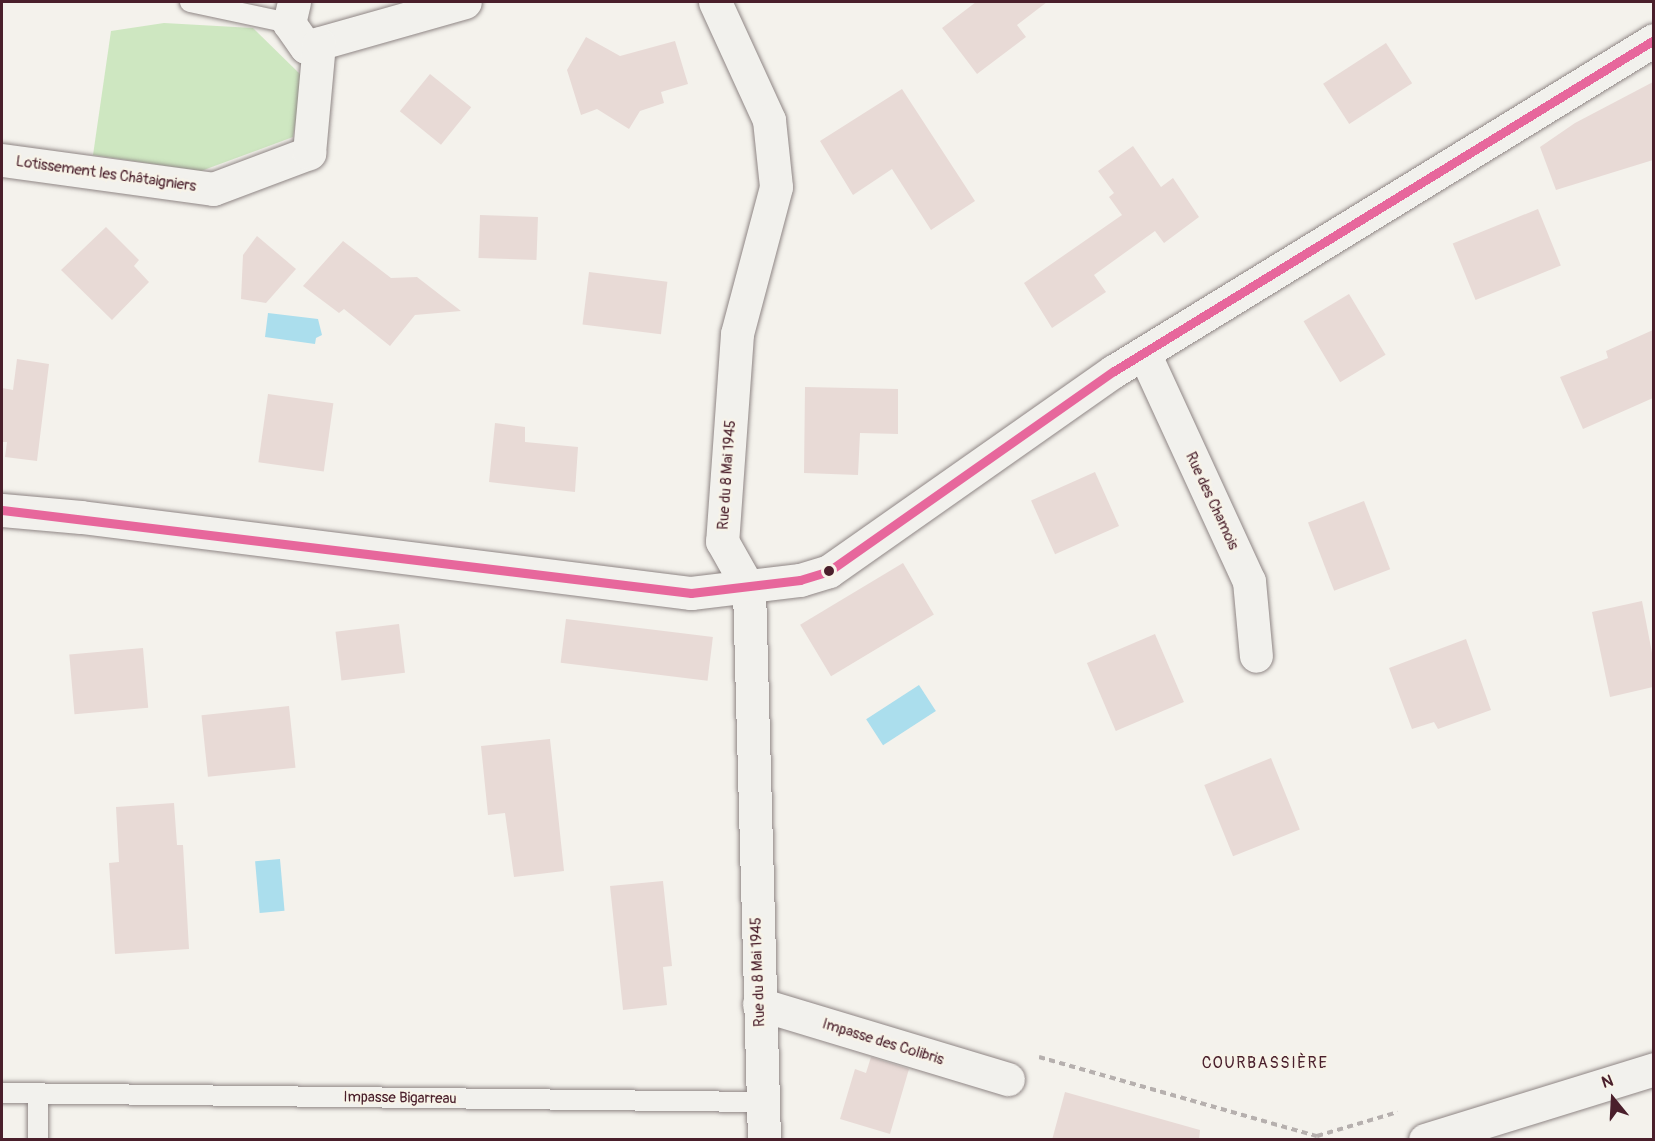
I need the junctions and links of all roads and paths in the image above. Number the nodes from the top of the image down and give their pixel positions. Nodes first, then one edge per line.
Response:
1 (190, 2) edge
2 (465, 2) edge
3 (715, 2) edge
4 (292, 12) edge
5 (381, 13) edge
6 (1653, 40) edge
7 (319, 43) junction
8 (2, 160) edge
9 (1144, 353) junction
10 (2, 510) edge
11 (749, 589) junction
12 (1256, 656) dead end
13 (759, 1004) junction
14 (1032, 1055) dead end
15 (1653, 1069) edge
16 (1008, 1079) dead end
17 (2, 1093) edge
18 (38, 1094) junction
19 (763, 1102) junction
20 (1406, 1109) dead end
21 (38, 1140) edge
22 (764, 1140) edge
23 (1425, 1140) edge

1 - 4 lane
2 - 5 street
3 - 11 street, Rue du 8 Mai 1945
4 - 7 street
5 - 7 street
6 - 9 street
7 - 8 street, Lotissement les Châtaigniers
9 - 11 street
9 - 12 street, Rue des Chamois
10 - 11 street
11 - 13 street, Rue du 8 Mai 1945
13 - 16 street, Impasse des Colibris
13 - 19 street, Rue du 8 Mai 1945
14 - 20 path
15 - 23 street
17 - 18 lane, Impasse Bigarreau
18 - 19 lane, Impasse Bigarreau
18 - 21 lane
19 - 22 street, Rue du 8 Mai 1945

